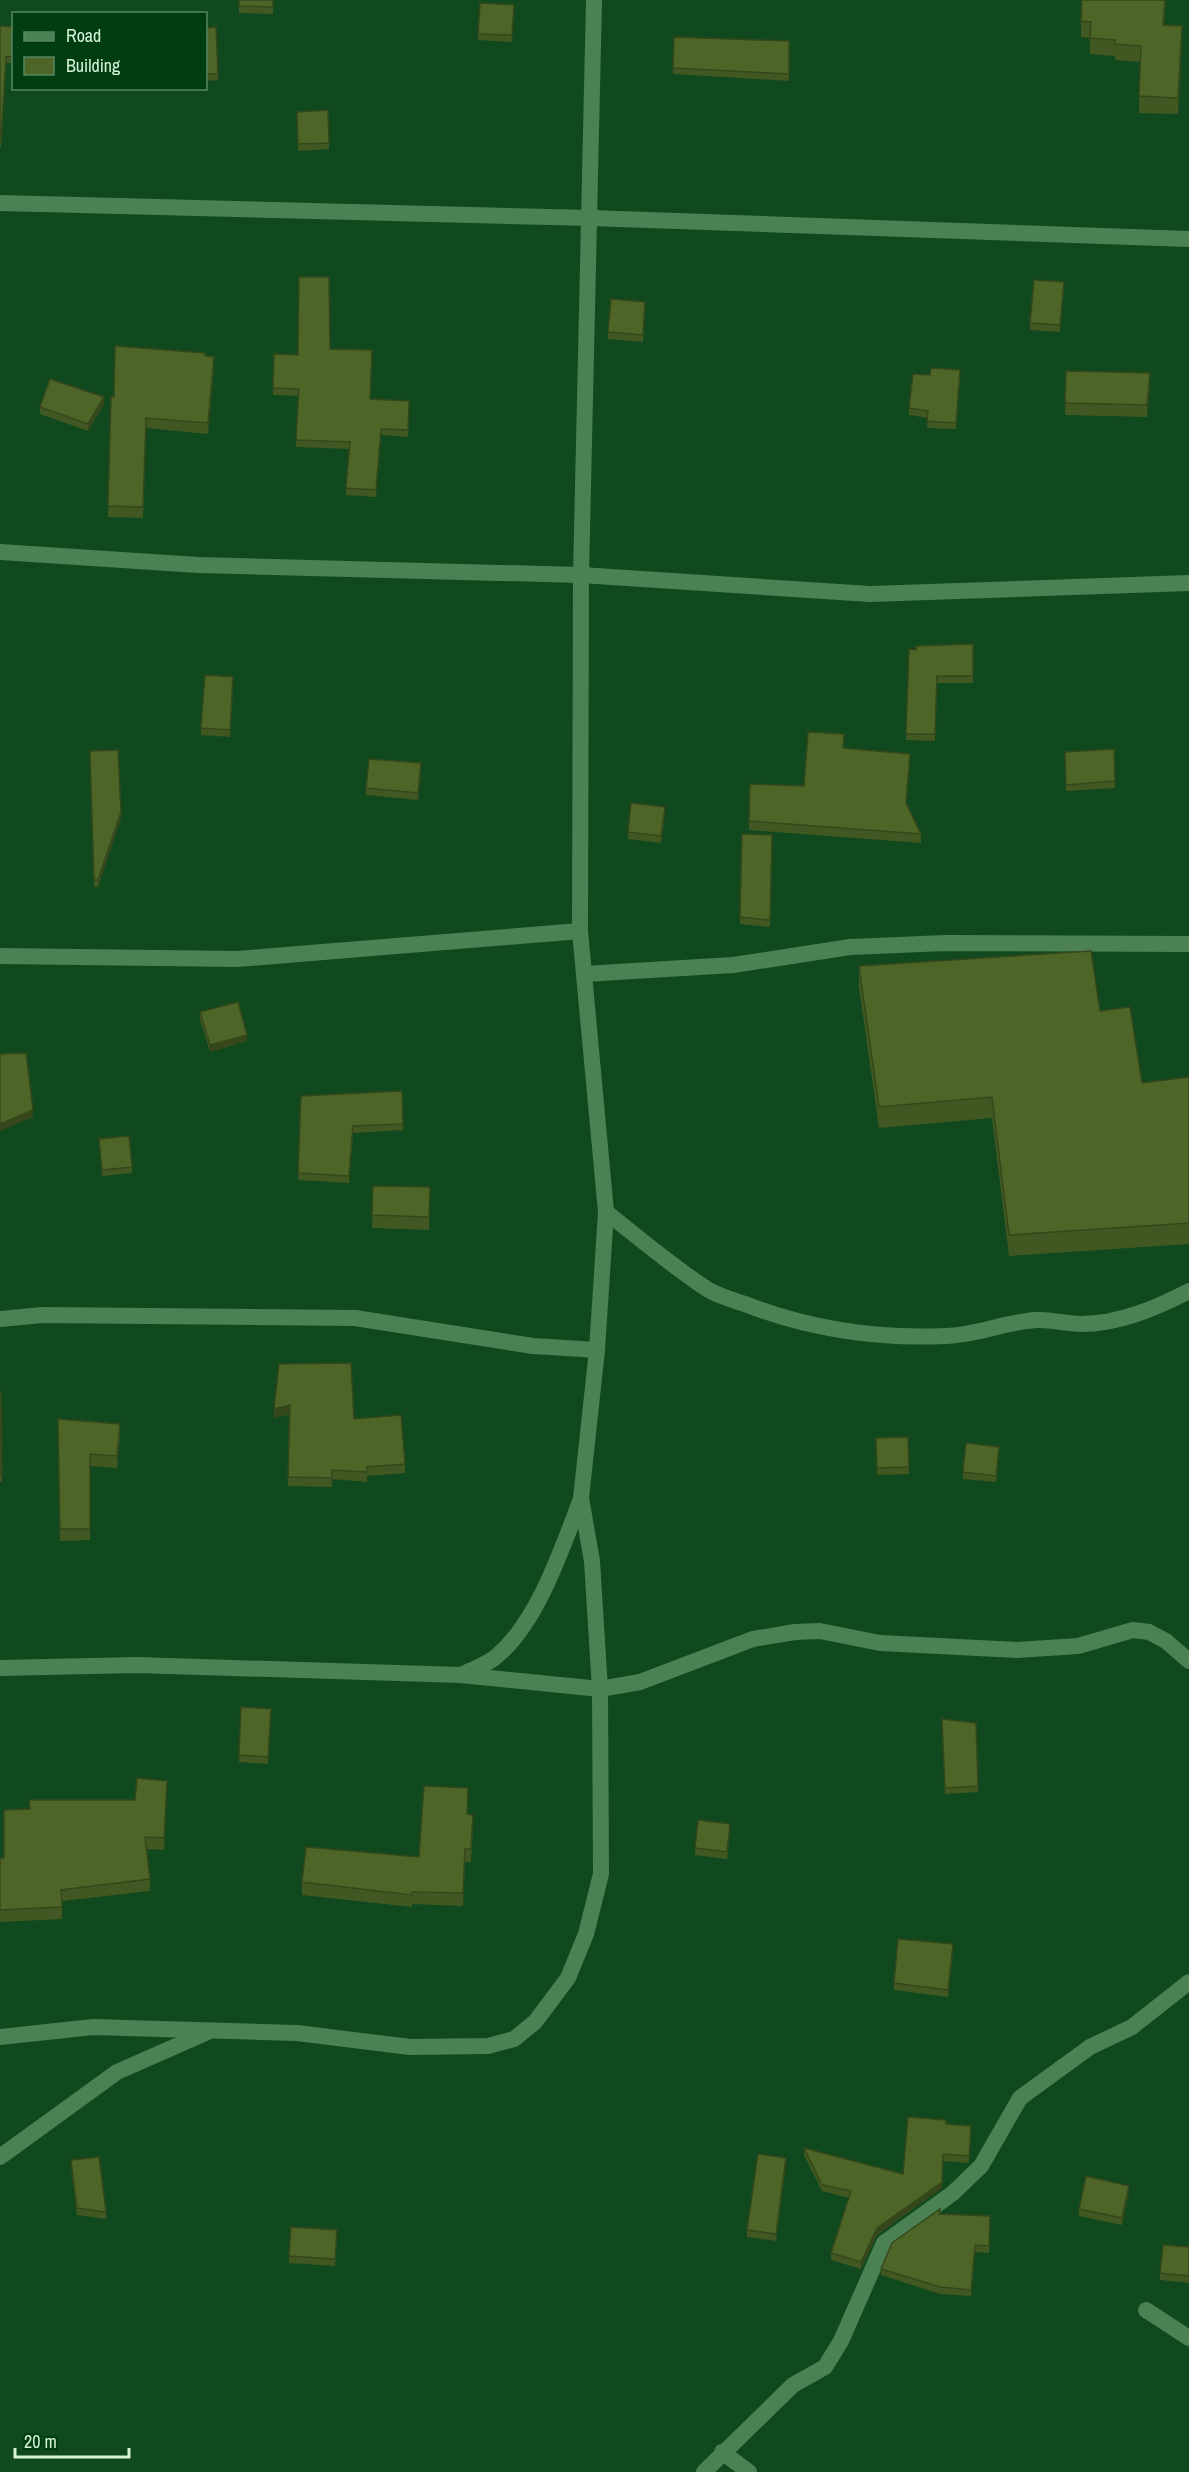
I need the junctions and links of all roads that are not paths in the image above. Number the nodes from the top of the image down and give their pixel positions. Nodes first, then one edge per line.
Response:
1 (594, 0) edge
2 (0, 203) edge
3 (590, 218) junction
4 (1189, 238) edge
5 (0, 552) edge
6 (581, 575) junction
7 (1189, 582) edge
8 (580, 931) junction
9 (1189, 944) edge
10 (0, 956) edge
11 (584, 974) junction
12 (606, 1212) junction
13 (1189, 1291) edge
14 (0, 1319) edge
15 (597, 1350) junction
16 (581, 1498) junction
17 (1189, 1661) edge
18 (0, 1668) edge
19 (461, 1675) junction
20 (600, 1689) junction
21 (1189, 1982) edge
22 (212, 2030) junction
23 (0, 2037) edge
24 (0, 2157) edge
25 (1146, 2310) dead end
26 (1189, 2338) edge
27 (722, 2452) junction
28 (704, 2472) edge
29 (749, 2472) edge

1 - 3 street
2 - 3 street
3 - 4 street
3 - 6 street
5 - 6 street
6 - 7 street
6 - 8 street
8 - 10 street
8 - 11 street
9 - 11 street
11 - 12 street
12 - 13 street
12 - 15 street
14 - 15 street
15 - 16 street
16 - 19 street
16 - 20 street
17 - 20 street
18 - 19 street
19 - 20 street
20 - 22 street
21 - 27 street
22 - 23 street
22 - 24 street
25 - 26 street
27 - 28 street
27 - 29 street

